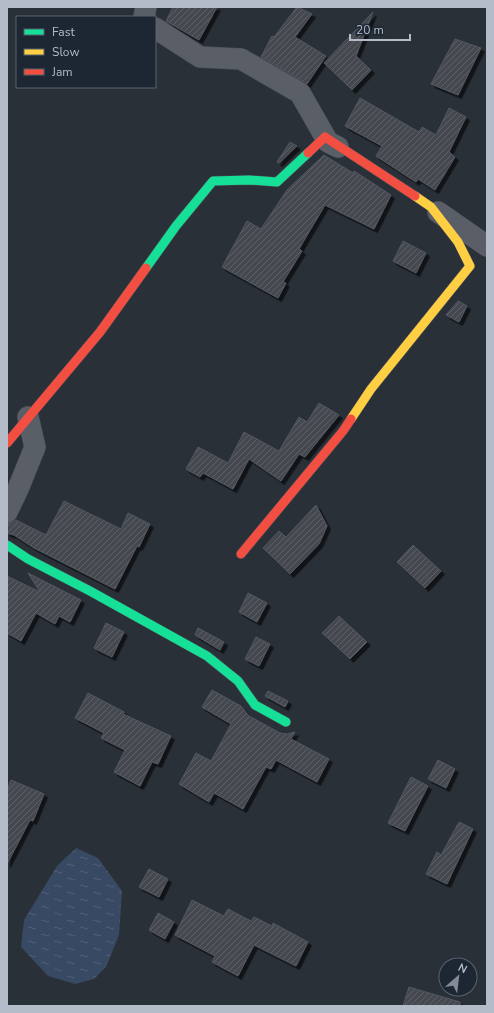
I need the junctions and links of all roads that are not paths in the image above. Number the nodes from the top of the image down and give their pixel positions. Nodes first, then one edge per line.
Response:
1 (156, 29) edge
2 (487, 246) edge
3 (28, 417) junction
4 (7, 443) edge
5 (7, 512) edge
6 (7, 545) edge
7 (242, 554) dead end
8 (286, 722) dead end

1 - 2 street
3 - 4 street
3 - 5 street
3 - 7 street
6 - 8 street

